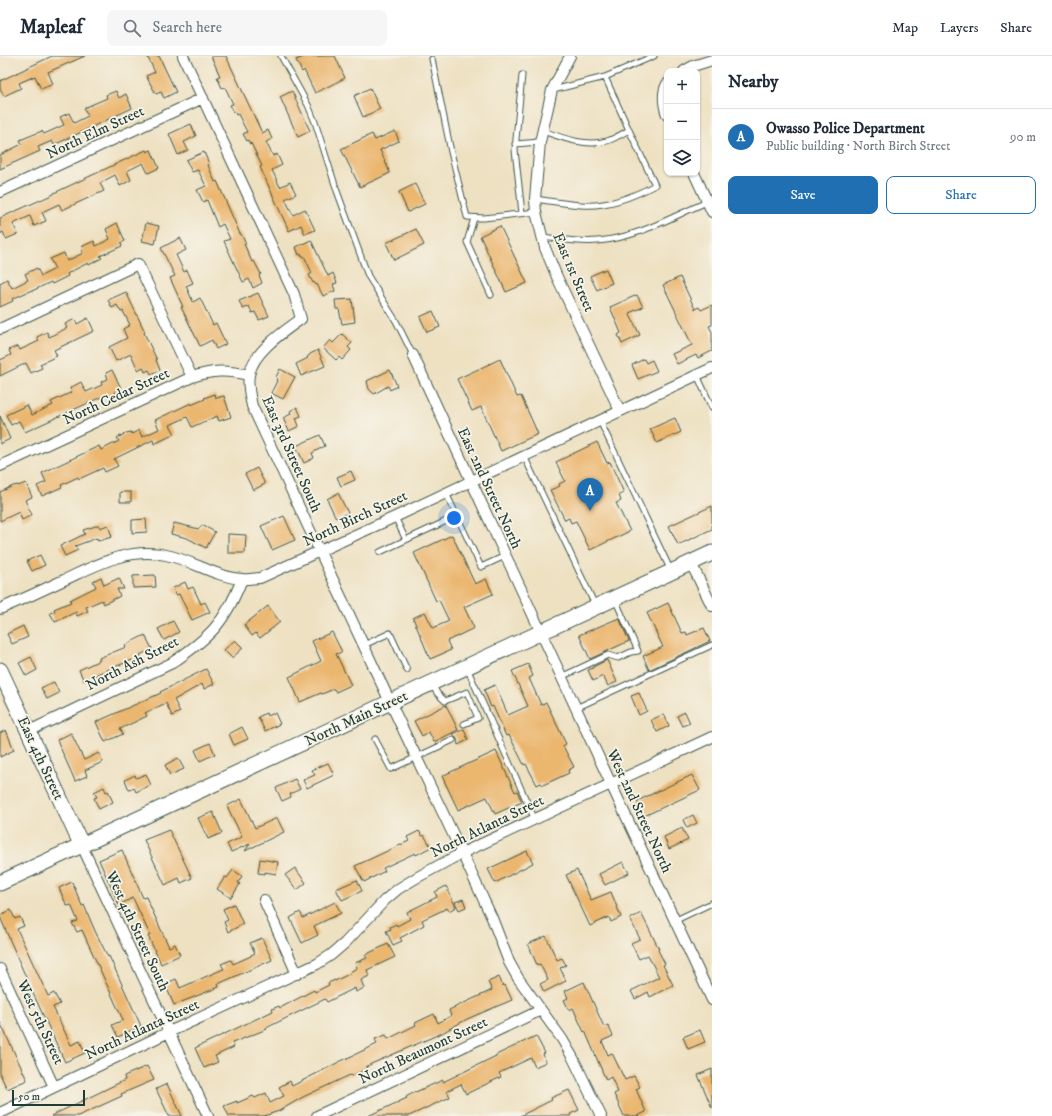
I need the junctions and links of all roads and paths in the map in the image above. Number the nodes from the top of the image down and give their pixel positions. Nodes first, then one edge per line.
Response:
1 (183, 56) edge
2 (281, 56) edge
3 (570, 56) edge
4 (654, 56) edge
5 (432, 59) dead end
6 (712, 60) edge
7 (689, 68) edge
8 (522, 75) dead end
9 (605, 77) junction
10 (552, 90) junction
11 (203, 98) junction
12 (630, 130) junction
13 (543, 131) junction
14 (540, 142) junction
15 (515, 144) junction
16 (695, 176) edge
17 (0, 192) edge
18 (535, 199) junction
19 (707, 202) junction
20 (536, 212) junction
21 (712, 212) edge
22 (522, 213) junction
23 (474, 218) junction
24 (541, 236) junction
25 (491, 295) dead end
26 (0, 329) edge
27 (413, 355) joint
28 (712, 368) edge
29 (249, 375) junction
30 (697, 375) junction
31 (192, 377) junction
32 (712, 408) edge
33 (620, 411) junction
34 (600, 420) junction
35 (524, 456) junction
36 (0, 466) edge
37 (470, 481) junction
38 (446, 493) junction
39 (457, 516) junction
40 (395, 517) junction
41 (406, 540) junction
42 (319, 551) junction
43 (380, 552) dead end
44 (712, 553) edge
45 (505, 556) junction
46 (691, 563) junction
47 (671, 572) junction
48 (242, 579) junction
49 (615, 598) junction
50 (712, 606) edge
51 (596, 607) junction
52 (0, 609) edge
53 (541, 633) junction
54 (712, 644) edge
55 (364, 645) junction
56 (466, 667) junction
57 (0, 670) edge
58 (407, 670) dead end
59 (561, 676) junction
60 (431, 683) junction
61 (390, 702) junction
62 (576, 708) junction
63 (464, 724) dead end
64 (29, 731) junction
65 (712, 737) edge
66 (375, 739) dead end
67 (453, 740) dead end
68 (416, 757) junction
69 (611, 784) junction
70 (535, 820) junction
71 (82, 846) junction
72 (462, 853) junction
73 (0, 884) edge
74 (264, 900) dead end
75 (712, 903) edge
76 (674, 921) junction
77 (0, 969) edge
78 (297, 974) junction
79 (712, 1000) edge
80 (542, 1010) junction
81 (168, 1032) junction
82 (54, 1087) junction
83 (0, 1113) edge
84 (208, 1116) edge
85 (317, 1116) edge
86 (601, 1116) edge

1 - 11 street, East 3rd Street South
2 - 27 lane
3 - 10 street, East 1st Street
4 - 9 lane
5 - 23 lane
6 - 7 street
8 - 15 lane
9 - 10 lane
9 - 12 lane
10 - 13 street, East 1st Street
11 - 17 street, North Elm Street
11 - 29 street, East 3rd Street South
12 - 13 lane
12 - 18 lane
13 - 14 street, East 1st Street
14 - 15 lane
14 - 18 street, East 1st Street
15 - 22 lane
16 - 19 street
18 - 20 street, East 1st Street
19 - 21 street
19 - 24 lane
20 - 22 lane
20 - 24 street, East 1st Street
22 - 23 lane
23 - 25 lane
24 - 33 street, East 1st Street
26 - 31 street
27 - 37 street, East 2nd Street North
28 - 30 street, North Birch Street
29 - 31 street, North Cedar Street
29 - 42 street, East 3rd Street South
30 - 32 lane
30 - 33 street, North Birch Street
31 - 36 street, North Cedar Street
33 - 34 street, North Birch Street
34 - 35 street, North Birch Street
34 - 47 lane
35 - 37 street, North Birch Street
35 - 51 lane
37 - 38 street, North Birch Street
37 - 45 street, East 2nd Street North
38 - 39 lane
38 - 40 street, North Birch Street
39 - 41 lane
39 - 45 lane
40 - 41 lane
40 - 42 street, North Birch Street
41 - 43 lane
42 - 48 street, North Birch Street
42 - 55 street, East 3rd Street South
44 - 46 main road, North Main Street
45 - 53 street, East 2nd Street North
46 - 47 main road, North Main Street
46 - 50 street
47 - 49 main road, North Main Street
48 - 52 street, North Birch Street
48 - 64 street, North Ash Street
49 - 51 main road, North Main Street
49 - 59 lane
51 - 53 main road, North Main Street
53 - 56 main road, North Main Street
53 - 59 street, West 2nd Street North
54 - 62 lane
55 - 58 lane
55 - 61 street, East 3rd Street South
56 - 60 main road, North Main Street
56 - 70 lane
57 - 64 main road, East 4th Street
59 - 62 street, West 2nd Street North
60 - 61 main road, North Main Street
60 - 63 lane
61 - 68 street, East 3rd Street South
61 - 71 main road, North Main Street
62 - 69 street, West 2nd Street North
64 - 71 main road, East 4th Street
65 - 69 street, North Atlanta Street
66 - 68 lane
67 - 68 lane
68 - 72 street, East 3rd Street South
69 - 70 street, North Atlanta Street
69 - 76 street, West 2nd Street North
70 - 72 street, North Atlanta Street
71 - 73 main road, North Main Street
71 - 81 street, West 4th Street South
72 - 78 street, North Atlanta Street
72 - 80 street, East 3rd Street South
74 - 78 street
75 - 76 lane
76 - 79 street, West 2nd Street North
77 - 82 street, West 5th Street
78 - 81 street, North Atlanta Street
80 - 85 street, North Beaumont Street
80 - 86 street, East 3rd Street South
81 - 82 street, North Atlanta Street
81 - 84 street, West 4th Street South
82 - 83 street, North Atlanta Street

